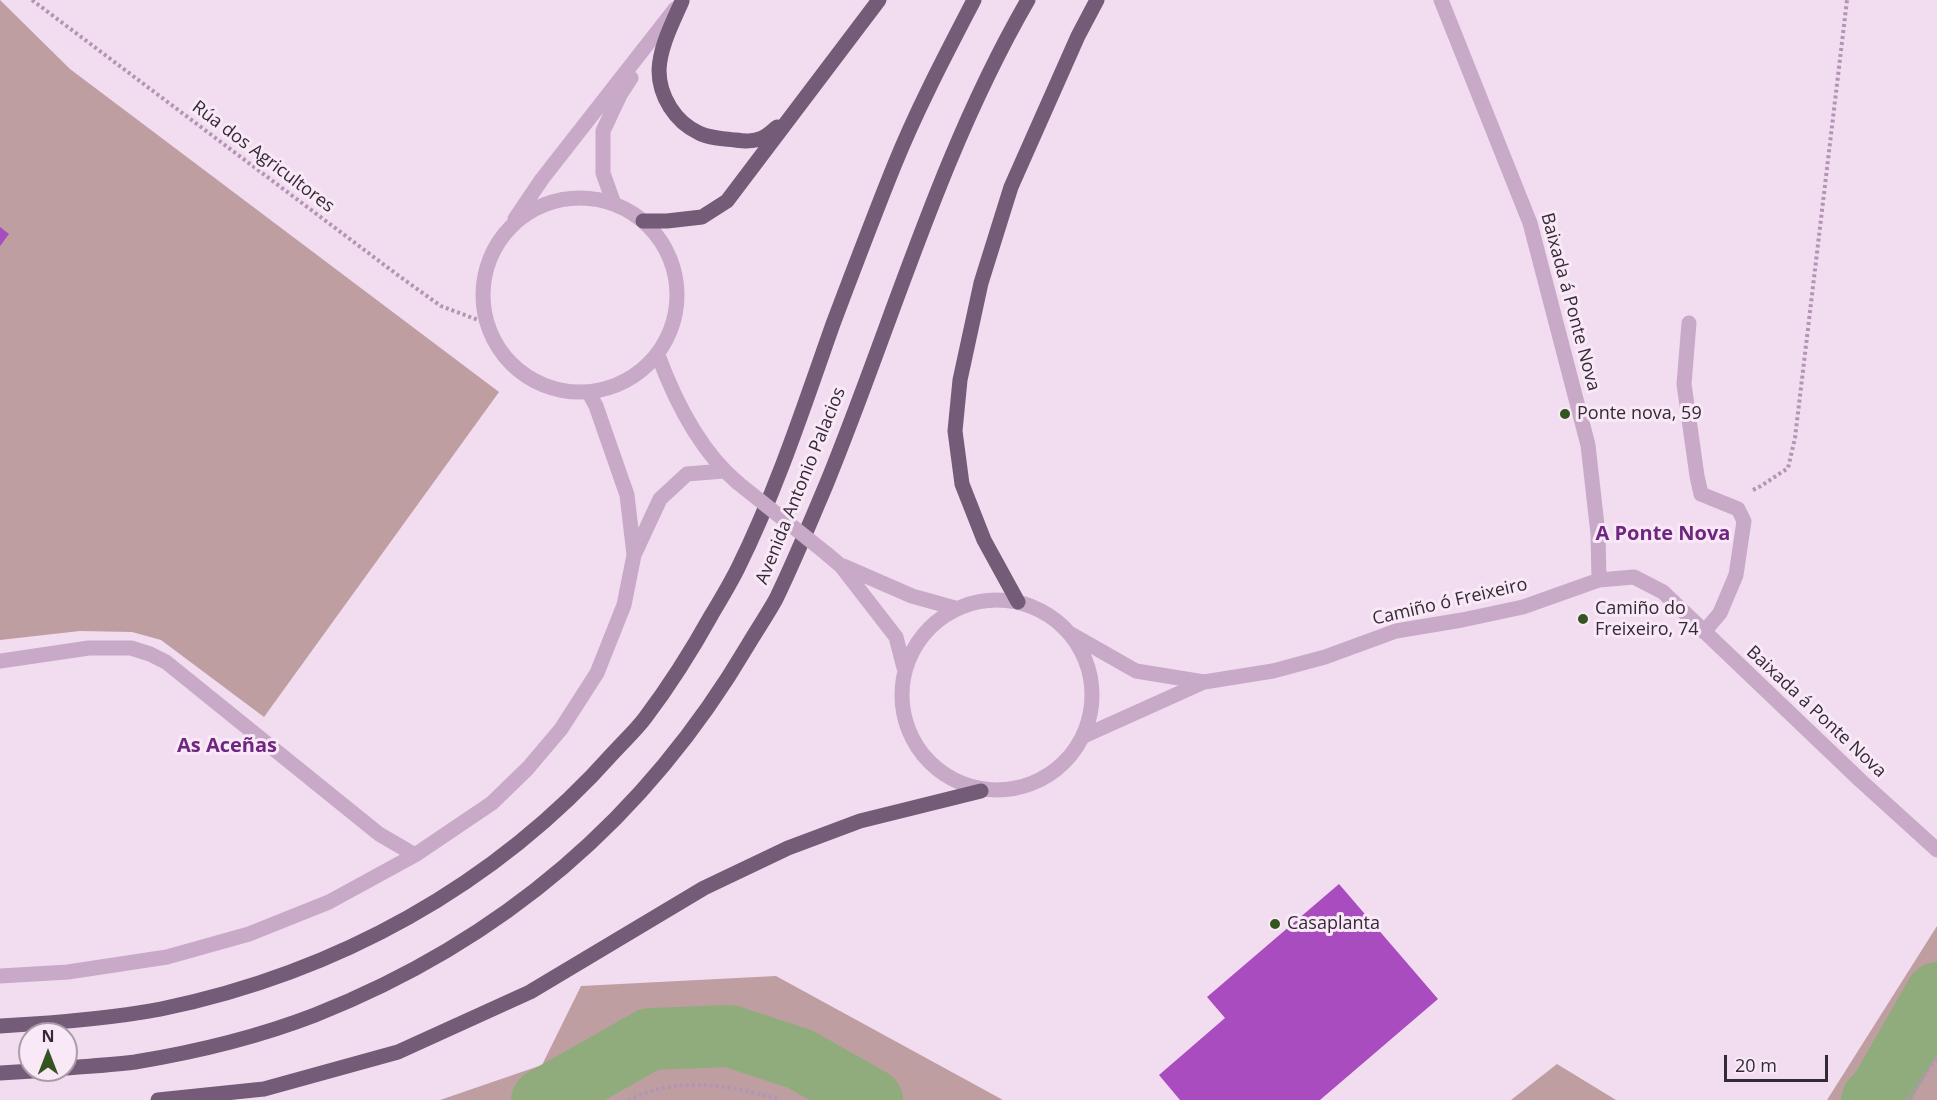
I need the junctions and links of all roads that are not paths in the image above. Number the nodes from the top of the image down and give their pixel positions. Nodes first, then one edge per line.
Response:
1 (683, 0) edge
2 (879, 0) edge
3 (974, 0) edge
4 (1029, 0) edge
5 (1097, 0) edge
6 (1441, 0) edge
7 (791, 116) junction
8 (614, 204) junction
9 (643, 221) junction
10 (508, 230) junction
11 (1689, 323) dead end
12 (658, 355) junction
13 (589, 393) junction
14 (724, 471) junction
15 (634, 555) junction
16 (841, 566) junction
17 (1599, 580) junction
18 (1018, 602) junction
19 (955, 609) junction
20 (1704, 632) junction
21 (1070, 634) junction
22 (0, 661) edge
23 (904, 668) junction
24 (1204, 682) junction
25 (1084, 736) junction
26 (981, 790) junction
27 (1937, 850) edge
28 (416, 855) junction
29 (0, 976) edge
30 (0, 1026) edge
31 (78, 1067) edge
32 (18, 1072) edge
33 (0, 1073) edge
34 (158, 1100) edge

1 - 7 main road
1 - 8 street
1 - 10 street
2 - 7 main road
3 - 30 main road, Avenida Antonio Palacios
4 - 31 main road, Avenida Antonio Palacios
5 - 18 main road
6 - 17 street, Baixada á Ponte Nova
7 - 9 main road
8 - 9 street
8 - 10 street
9 - 12 street
10 - 13 street
11 - 20 street
12 - 13 street
12 - 14 street
13 - 15 street
14 - 15 street
14 - 16 street, bridge
15 - 28 street
16 - 19 street
16 - 23 street
17 - 20 street, Baixada á Ponte Nova
17 - 24 street, Camiño ó Freixeiro
18 - 19 street
18 - 21 street
19 - 23 street
20 - 27 street, Baixada á Ponte Nova
21 - 24 street, Camiño ó Freixeiro
21 - 25 street
22 - 28 street
23 - 26 street
24 - 25 street, Camiño ó Freixeiro
25 - 26 street
26 - 34 main road
28 - 29 street
32 - 33 main road

